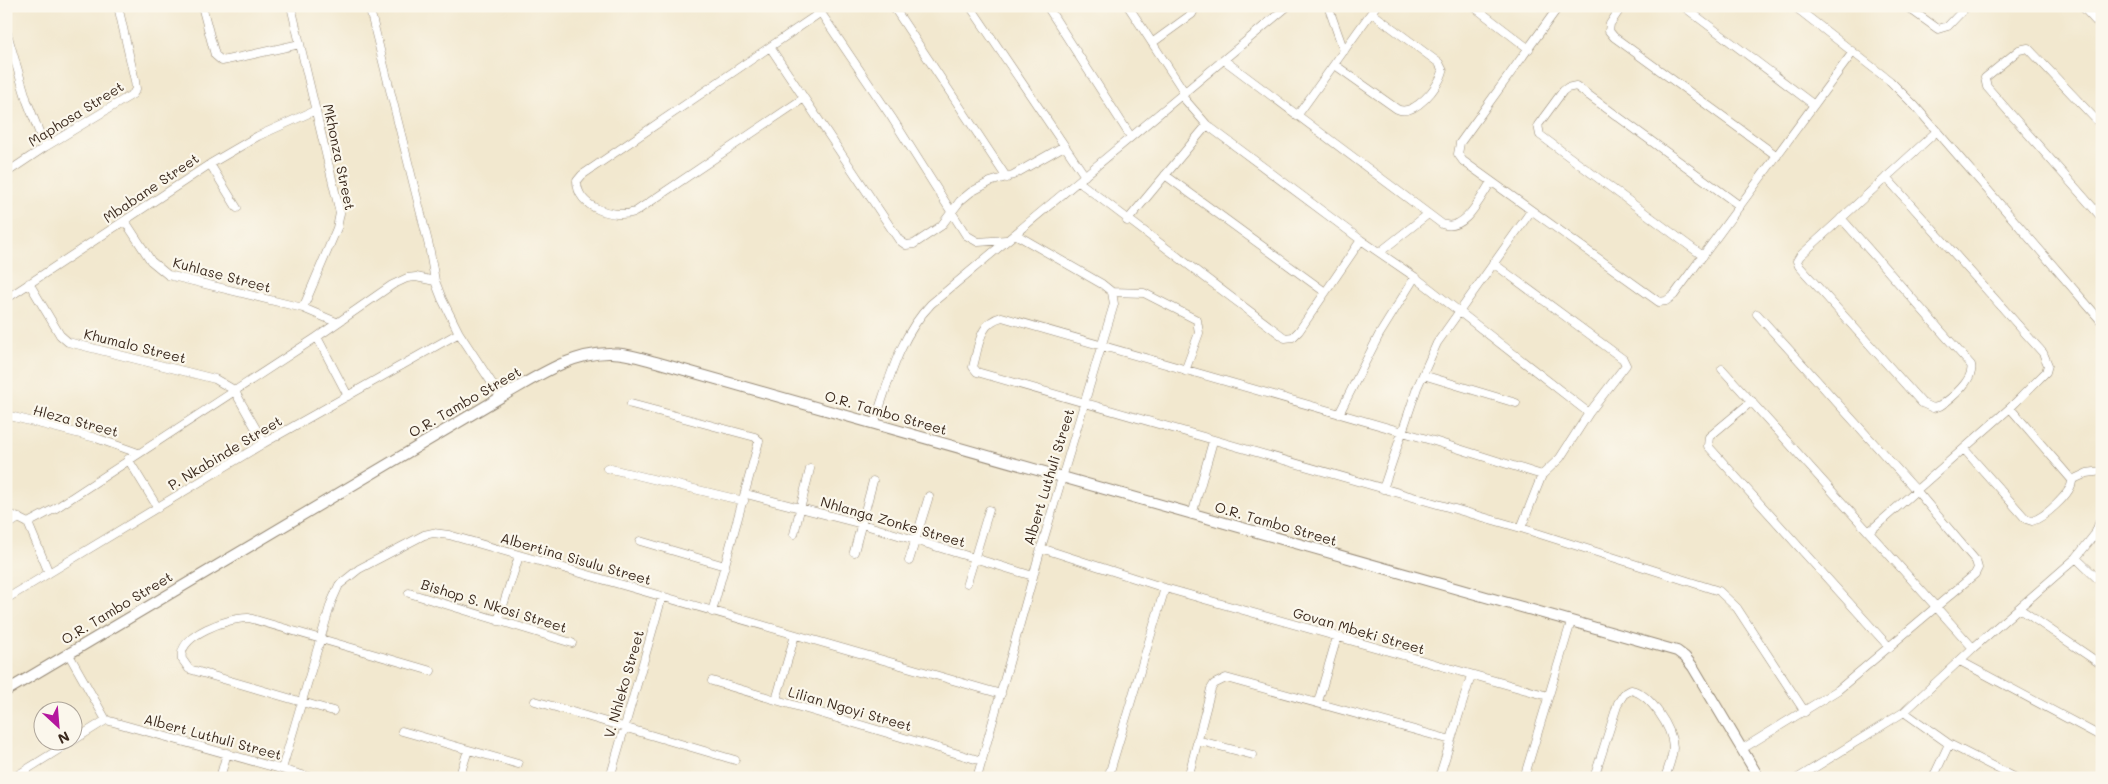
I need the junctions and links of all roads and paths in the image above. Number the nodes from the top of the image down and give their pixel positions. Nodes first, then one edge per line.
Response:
1 (118, 6) edge
2 (202, 6) edge
3 (291, 6) edge
4 (369, 6) edge
5 (830, 6) edge
6 (893, 6) edge
7 (970, 6) edge
8 (1047, 6) edge
9 (1128, 6) edge
10 (1196, 6) edge
11 (1328, 6) edge
12 (1473, 6) edge
13 (1559, 6) edge
14 (1622, 6) edge
15 (1683, 6) edge
16 (1794, 6) edge
17 (1906, 6) edge
18 (1966, 6) edge
19 (2082, 6) edge
20 (1284, 8) edge
21 (1374, 9) edge
22 (821, 13) junction
23 (2102, 28) edge
24 (6, 30) edge
25 (1152, 43) junction
26 (300, 44) junction
27 (770, 48) junction
28 (1529, 49) junction
29 (1344, 51) junction
30 (1853, 52) junction
31 (1224, 60) junction
32 (1335, 65) junction
33 (1183, 94) junction
34 (804, 98) junction
35 (1814, 105) junction
36 (316, 110) junction
37 (1298, 116) junction
38 (1207, 125) junction
39 (2102, 126) edge
40 (1937, 131) junction
41 (1131, 137) junction
42 (1064, 146) junction
43 (45, 147) junction
44 (1777, 156) junction
45 (210, 164) junction
46 (6, 173) edge
47 (1165, 174) junction
48 (1886, 177) junction
49 (1007, 178) junction
50 (1082, 179) junction
51 (1492, 182) junction
52 (1740, 206) junction
53 (237, 208) dead end
54 (1531, 210) junction
55 (952, 212) junction
56 (1427, 215) junction
57 (1841, 218) junction
58 (2102, 218) edge
59 (125, 221) junction
60 (1127, 221) junction
61 (1015, 234) junction
62 (1007, 240) junction
63 (1361, 240) junction
64 (1380, 252) junction
65 (1703, 256) junction
66 (1493, 263) junction
67 (1415, 277) junction
68 (435, 281) junction
69 (29, 284) junction
70 (1112, 292) junction
71 (1325, 292) junction
72 (6, 299) edge
73 (303, 308) junction
74 (1459, 311) junction
75 (1756, 314) dead end
76 (336, 322) junction
77 (2102, 322) edge
78 (459, 333) junction
79 (316, 337) junction
80 (1102, 347) junction
81 (1722, 369) dead end
82 (1185, 371) junction
83 (1423, 375) junction
84 (234, 390) junction
85 (348, 396) junction
86 (501, 396) junction
87 (1752, 401) junction
88 (1516, 403) dead end
89 (631, 404) dead end
90 (1084, 404) junction
91 (2010, 408) junction
92 (1589, 413) junction
93 (1339, 414) junction
94 (6, 416) edge
95 (874, 424) junction
96 (1402, 432) junction
97 (1213, 441) junction
98 (264, 443) junction
99 (1964, 449) junction
100 (138, 453) junction
101 (128, 459) junction
102 (607, 468) dead end
103 (810, 469) dead end
104 (2102, 471) edge
105 (1542, 475) junction
106 (1062, 477) junction
107 (2072, 480) junction
108 (873, 481) dead end
109 (1383, 489) junction
110 (1916, 490) junction
111 (930, 496) dead end
112 (745, 498) junction
113 (158, 508) junction
114 (801, 509) junction
115 (989, 510) dead end
116 (6, 512) edge
117 (1192, 515) junction
118 (2102, 516) edge
119 (19, 518) junction
120 (28, 523) junction
121 (862, 524) junction
122 (6, 526) edge
123 (1521, 528) junction
124 (1870, 531) junction
125 (794, 534) dead end
126 (915, 540) junction
127 (640, 541) dead end
128 (1041, 548) junction
129 (854, 552) dead end
130 (519, 556) junction
131 (975, 558) junction
132 (2076, 558) junction
133 (910, 561) dead end
134 (725, 566) junction
135 (49, 573) junction
136 (1033, 576) junction
137 (2102, 582) edge
138 (967, 583) dead end
139 (1164, 588) junction
140 (409, 593) dead end
141 (662, 597) junction
142 (6, 599) edge
143 (1936, 608) junction
144 (2020, 609) junction
145 (712, 612) junction
146 (498, 621) junction
147 (1571, 622) junction
148 (795, 635) junction
149 (1337, 637) junction
150 (322, 638) junction
151 (572, 643) dead end
152 (1890, 648) junction
153 (1973, 648) junction
154 (68, 653) junction
155 (1960, 660) junction
156 (2102, 666) edge
157 (431, 671) dead end
158 (1471, 676) junction
159 (712, 681) dead end
160 (6, 691) edge
161 (1001, 694) junction
162 (1548, 696) junction
163 (776, 700) junction
164 (534, 701) dead end
165 (1318, 702) junction
166 (303, 703) junction
167 (333, 711) dead end
168 (1805, 712) junction
169 (1904, 712) junction
170 (106, 720) junction
171 (625, 727) junction
172 (402, 731) dead end
173 (2102, 737) edge
174 (1197, 740) junction
175 (1451, 740) junction
176 (1949, 744) junction
177 (1742, 748) junction
178 (468, 750) junction
179 (227, 753) junction
180 (1253, 755) dead end
181 (735, 760) dead end
182 (982, 761) junction
183 (518, 764) dead end
184 (282, 769) junction
185 (13, 778) edge
186 (220, 778) edge
187 (313, 778) edge
188 (459, 778) edge
189 (610, 778) edge
190 (977, 778) edge
191 (1108, 778) edge
192 (1188, 778) edge
193 (1439, 778) edge
194 (1524, 778) edge
195 (1594, 778) edge
196 (1665, 778) edge
197 (1759, 778) edge
198 (1798, 778) edge
199 (1933, 778) edge
200 (2016, 778) edge

1 - 43 street, Maphosa Street
2 - 26 street
3 - 26 street, Mkhonza Street
4 - 68 street
5 - 22 street
6 - 49 street
7 - 42 street
8 - 41 street
9 - 25 street
10 - 25 street
11 - 29 street
12 - 28 street
13 - 28 street
14 - 44 street
15 - 35 street
16 - 30 street
17 - 18 street
19 - 23 street
20 - 31 street
21 - 29 street
21 - 32 street
22 - 27 street
22 - 55 street
24 - 43 street
25 - 33 street
26 - 36 street, Mkhonza Street
27 - 34 street
27 - 34 street
28 - 51 street
29 - 32 street
30 - 35 street
30 - 40 street
31 - 33 street
31 - 37 street
32 - 37 street
33 - 38 street
33 - 41 street
34 - 55 street
35 - 44 street
36 - 45 street, Mbabane Street
36 - 73 street, Mkhonza Street
37 - 56 street
38 - 47 street
38 - 63 street
39 - 58 street
40 - 48 street
40 - 77 street
41 - 50 street
42 - 49 street
42 - 50 street
43 - 46 street, Maphosa Street
44 - 52 street
45 - 53 street
45 - 59 street, Mbabane Street
47 - 60 street
47 - 71 street
48 - 57 street
48 - 91 street
49 - 55 street
50 - 60 street
50 - 61 street
51 - 54 street
51 - 56 street
52 - 65 street
52 - 65 street
54 - 65 street
54 - 66 street
55 - 62 street
56 - 64 street
57 - 57 street
59 - 69 street, Mbabane Street
59 - 73 street, Kuhlase Street
60 - 71 street
61 - 62 street
61 - 70 street
62 - 95 street
63 - 64 street
63 - 71 street
64 - 67 street
66 - 74 street
66 - 92 street
67 - 74 street
67 - 93 street
68 - 76 street
68 - 78 street
69 - 72 street, Mbabane Street
69 - 84 street, Khumalo Street
70 - 80 street, Albert Luthuli Street
70 - 82 street
73 - 76 street, Kuhlase Street
74 - 83 street
74 - 92 street
75 - 110 street
76 - 79 street
78 - 85 street, P. Nkabinde Street
78 - 86 street
79 - 84 street
79 - 85 street
80 - 82 street
80 - 90 street, Albert Luthuli Street
80 - 90 street
81 - 87 street
82 - 93 street
83 - 88 street
83 - 96 street
84 - 98 street
84 - 100 street
85 - 98 street, P. Nkabinde Street
86 - 95 street, O.R. Tambo Street
86 - 154 street, O.R. Tambo Street
87 - 124 street
87 - 152 street
89 - 112 street
90 - 97 street
90 - 106 street, Albert Luthuli Street
91 - 99 street
91 - 107 street
92 - 105 street
93 - 96 street
94 - 100 street, Hleza Street
95 - 106 street, O.R. Tambo Street
96 - 105 street
96 - 109 street
97 - 109 street
97 - 117 street
98 - 113 street, P. Nkabinde Street
99 - 107 street
99 - 110 street
100 - 101 street
101 - 113 street
101 - 120 street
102 - 112 street, Nhlanga Zonke Street
103 - 114 street
104 - 107 street
105 - 123 street
106 - 117 street, O.R. Tambo Street
106 - 128 street, Albert Luthuli Street
108 - 121 street
109 - 123 street
110 - 124 street
110 - 143 street
111 - 126 street
112 - 114 street, Nhlanga Zonke Street
112 - 134 street
113 - 135 street, P. Nkabinde Street
114 - 121 street, Nhlanga Zonke Street
114 - 125 street
115 - 131 street
116 - 119 street
117 - 147 street, O.R. Tambo Street
118 - 132 street
119 - 120 street
119 - 122 street
120 - 135 street
121 - 126 street, Nhlanga Zonke Street
121 - 129 street
123 - 168 street
124 - 143 street
126 - 131 street, Nhlanga Zonke Street
126 - 133 street
127 - 134 street
128 - 136 street, Albert Luthuli Street
128 - 139 street, Govan Mbeki Street
130 - 141 street, Albertina Sisulu Street
130 - 146 street
130 - 150 street, Albertina Sisulu Street
131 - 136 street, Nhlanga Zonke Street
131 - 138 street
132 - 137 street
132 - 144 street
134 - 145 street
135 - 142 street, P. Nkabinde Street
136 - 161 street, Albert Luthuli Street
139 - 149 street, Govan Mbeki Street
139 - 191 street
140 - 146 street, Bishop S. Nkosi Street
141 - 145 street, Albertina Sisulu Street
141 - 171 street, V. Nhleko Street
143 - 152 street
143 - 153 street
144 - 153 street
144 - 156 street
145 - 148 street, Albertina Sisulu Street
146 - 151 street, Bishop S. Nkosi Street
147 - 162 street
147 - 177 street, O.R. Tambo Street
148 - 161 street, Albertina Sisulu Street
148 - 163 street
149 - 158 street, Govan Mbeki Street
149 - 165 street
150 - 157 street
150 - 166 street, Albertina Sisulu Street
150 - 166 street
152 - 168 street
153 - 155 street
154 - 160 street, O.R. Tambo Street
154 - 170 street
155 - 169 street
155 - 173 street
158 - 162 street, Govan Mbeki Street
158 - 175 street
159 - 163 street, Lilian Ngoyi Street
161 - 182 street, Albert Luthuli Street
162 - 194 street
163 - 182 street, Lilian Ngoyi Street
164 - 171 street
165 - 174 street
165 - 175 street
166 - 167 street
166 - 184 street, Albertina Sisulu Street
168 - 177 street
169 - 176 street
169 - 198 street
170 - 179 street, Albert Luthuli Street
170 - 185 street
171 - 181 street
171 - 189 street, V. Nhleko Street
172 - 178 street
174 - 180 street
174 - 192 street
175 - 193 street
176 - 199 street
176 - 200 street
177 - 197 street, O.R. Tambo Street
178 - 183 street
178 - 188 street
179 - 184 street, Albert Luthuli Street
179 - 186 street
182 - 190 street, Albert Luthuli Street
184 - 187 street, Albert Luthuli Street
195 - 196 street

